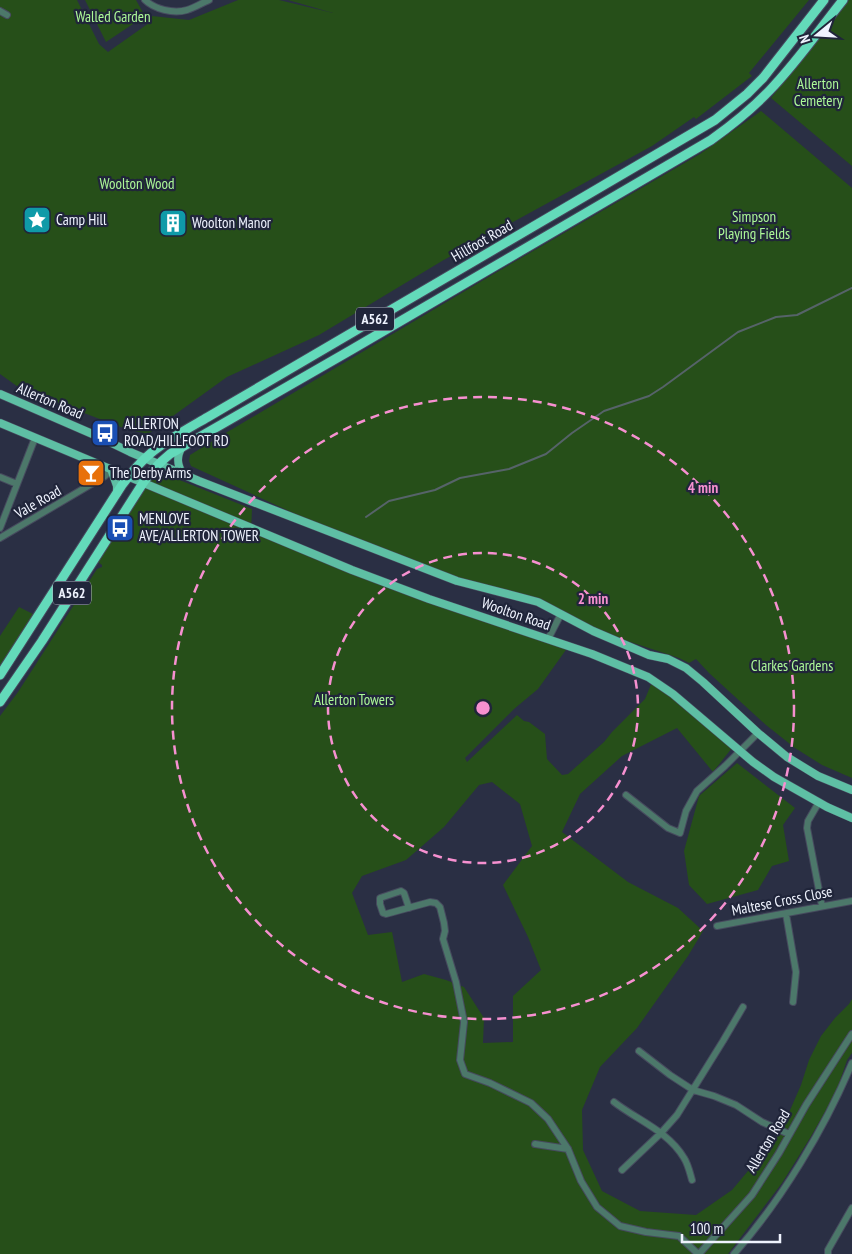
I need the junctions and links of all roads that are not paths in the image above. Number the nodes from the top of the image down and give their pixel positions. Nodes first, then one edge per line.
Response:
1 (145, 0) edge
2 (209, 0) edge
3 (824, 0) edge
4 (843, 0) edge
5 (0, 11) edge
6 (7, 15) dead end
7 (756, 85) junction
8 (766, 94) junction
9 (0, 394) edge
10 (0, 423) edge
11 (35, 438) junction
12 (182, 447) junction
13 (144, 458) junction
14 (158, 464) junction
15 (111, 469) junction
16 (183, 474) junction
17 (129, 476) junction
18 (0, 477) edge
19 (143, 483) junction
20 (17, 484) junction
21 (117, 493) junction
22 (0, 528) edge
23 (0, 538) edge
24 (560, 614) junction
25 (548, 639) junction
26 (0, 675) edge
27 (0, 702) edge
28 (758, 733) junction
29 (740, 751) junction
30 (852, 790) edge
31 (626, 795) dead end
32 (818, 802) junction
33 (852, 818) edge
34 (852, 901) edge
35 (822, 906) junction
36 (409, 908) junction
37 (786, 914) junction
38 (717, 926) dead end
39 (793, 1002) dead end
40 (743, 1007) dead end
41 (852, 1034) edge
42 (639, 1051) dead end
43 (852, 1063) edge
44 (693, 1090) junction
45 (614, 1102) dead end
46 (661, 1133) junction
47 (789, 1134) junction
48 (535, 1144) dead end
49 (568, 1150) junction
50 (622, 1170) dead end
51 (692, 1180) dead end
52 (852, 1208) edge
53 (698, 1254) edge
54 (734, 1254) edge
55 (828, 1254) edge

1 - 2 street
3 - 7 highway, Hillfoot Road / A562
4 - 8 highway, Hillfoot Road / A562
5 - 6 street
7 - 8 street
7 - 13 highway, Hillfoot Road / A562
8 - 12 highway, Hillfoot Road / A562
9 - 13 main road, Allerton Road
10 - 11 main road
11 - 15 main road
11 - 20 street
12 - 14 highway, Hillfoot Road / A562
12 - 16 main road
13 - 14 main road, Allerton Road
13 - 17 highway, Hillfoot Road / A562
14 - 16 main road, Woolton Road
14 - 19 highway, A562
15 - 17 main road
15 - 21 main road
15 - 23 street, Vale Road
16 - 24 main road, Woolton Road
17 - 19 main road, Woolton Road
17 - 21 highway, A562
18 - 20 street
19 - 25 main road, Woolton Road
19 - 27 highway, A562
20 - 22 street
21 - 26 highway, A562
24 - 25 street
24 - 28 main road, Woolton Road
25 - 29 main road, Woolton Road
28 - 29 street
28 - 30 main road, Woolton Road
29 - 31 street
29 - 32 main road, Woolton Road
32 - 33 main road, Woolton Road
32 - 35 street
34 - 35 street, Maltese Cross Close
35 - 37 street, Maltese Cross Close
36 - 36 street
36 - 49 street
37 - 38 street, Maltese Cross Close
37 - 39 street
40 - 44 street
41 - 47 street, Allerton Road
42 - 44 street
43 - 54 street
44 - 46 street
44 - 47 street
45 - 46 street
46 - 50 street
46 - 51 street
47 - 53 street, Allerton Road
48 - 49 street
49 - 53 street
52 - 55 street

